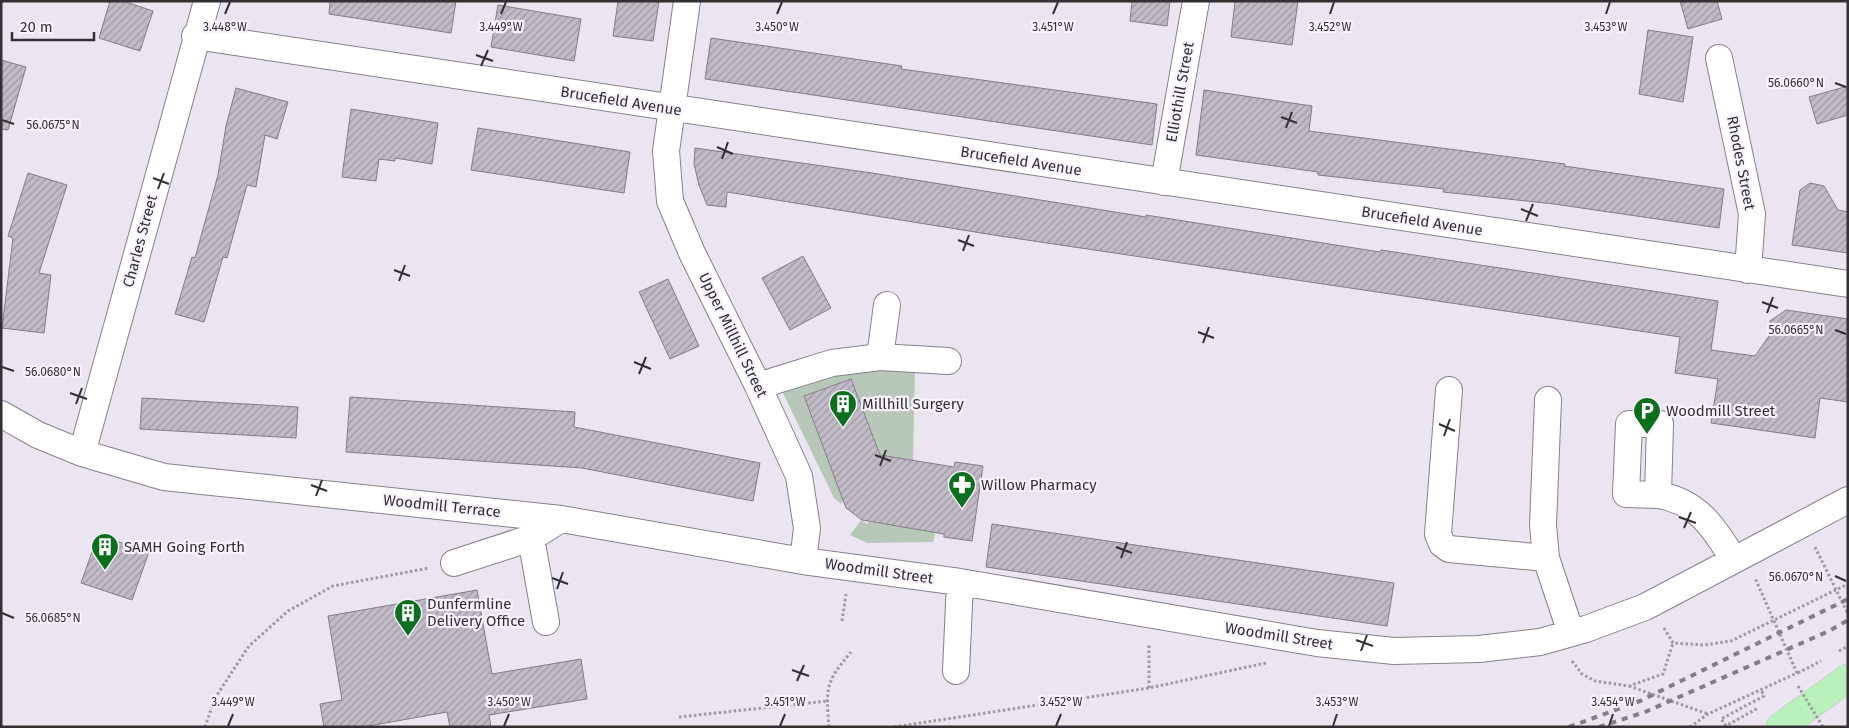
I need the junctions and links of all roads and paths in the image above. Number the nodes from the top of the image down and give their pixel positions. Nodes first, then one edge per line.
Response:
1 (207, 1) edge
2 (687, 1) edge
3 (1196, 1) edge
4 (195, 36) junction
5 (1719, 58) dead end
6 (674, 109) junction
7 (1164, 182) junction
8 (1748, 270) junction
9 (1848, 284) edge
10 (887, 305) dead end
11 (880, 357) junction
12 (948, 361) dead end
13 (758, 386) junction
14 (1449, 390) dead end
15 (1548, 400) dead end
16 (1, 414) edge
17 (82, 453) junction
18 (1658, 495) dead end
19 (1848, 500) edge
20 (560, 519) junction
21 (531, 538) junction
22 (1813, 542) dead end
23 (1546, 558) junction
24 (803, 561) junction
25 (454, 563) joint
26 (1744, 567) junction
27 (960, 582) junction
28 (1848, 584) edge
29 (847, 587) dead end
30 (1836, 591) junction
31 (1848, 614) edge
32 (1775, 620) junction
33 (842, 621) dead end
34 (546, 622) dead end
35 (1661, 623) dead end
36 (1672, 642) junction
37 (1149, 645) dead end
38 (1570, 645) junction
39 (851, 652) dead end
40 (1270, 662) dead end
41 (956, 671) dead end
42 (1848, 678) edge
43 (1629, 686) junction
44 (1798, 686) dead end
45 (1149, 688) junction
46 (1761, 690) junction
47 (827, 700) junction
48 (1708, 714) junction
49 (679, 717) dead end
50 (1726, 726) edge
51 (205, 727) edge
52 (829, 727) edge
53 (894, 727) edge
54 (1690, 727) edge
55 (1780, 727) edge
56 (1823, 727) edge

1 - 4 street, Charles Street
2 - 6 street, Upper Millhill Street
3 - 7 street, Elliothill Street
4 - 6 street, Brucefield Avenue
4 - 17 street, Charles Street
5 - 8 street, Rhodes Street
6 - 7 street, Brucefield Avenue
6 - 13 street, Upper Millhill Street
7 - 8 street, Brucefield Avenue
8 - 9 street, Brucefield Avenue
10 - 11 street
11 - 12 street
11 - 13 street
13 - 24 street, Upper Millhill Street
14 - 23 street
15 - 23 street
16 - 17 street, Woodmill Terrace
17 - 20 street, Woodmill Terrace
18 - 26 street
19 - 26 street, Woodmill Street
20 - 21 street
20 - 24 street, Woodmill Terrace
21 - 25 street
21 - 34 street
22 - 30 path
23 - 38 street
24 - 27 street, Woodmill Street
25 - 51 path
26 - 32 path
26 - 38 street, Woodmill Street
27 - 38 street, Woodmill Street
27 - 41 street
28 - 30 path
29 - 33 path
30 - 31 path
30 - 32 path
32 - 36 path
32 - 46 path
35 - 36 path
36 - 43 path
37 - 45 path
38 - 43 path
39 - 47 path
40 - 45 path
42 - 55 main road
43 - 48 path
44 - 56 path, bridge
45 - 53 path
46 - 48 path
46 - 50 path
47 - 49 path
47 - 52 path
48 - 54 path

